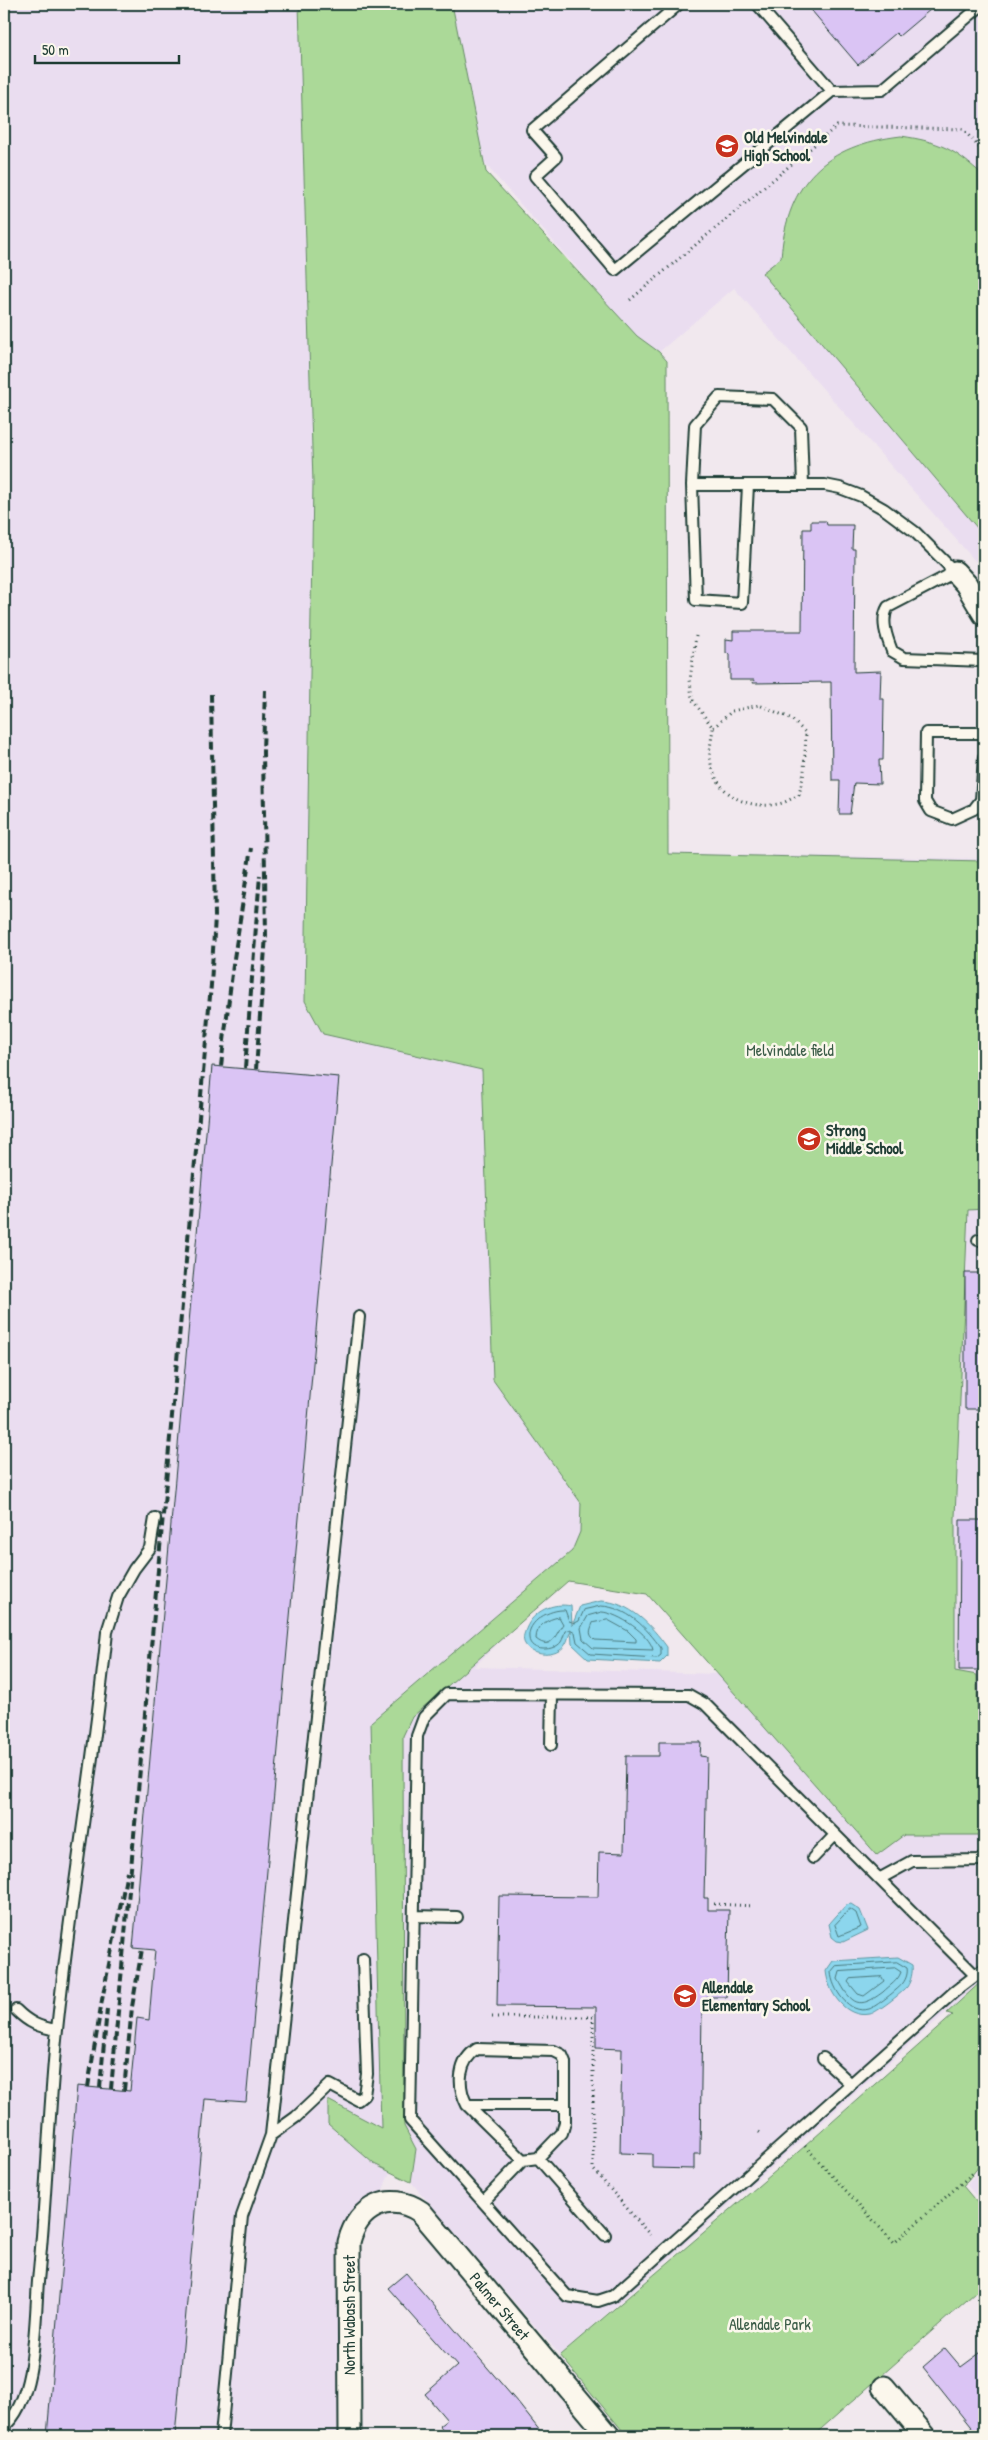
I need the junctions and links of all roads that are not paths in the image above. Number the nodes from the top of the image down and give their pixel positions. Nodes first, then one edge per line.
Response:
1 (679, 4) edge
2 (757, 4) edge
3 (983, 4) edge
4 (832, 91) junction
5 (692, 485) junction
6 (748, 485) junction
7 (803, 485) junction
8 (955, 572) junction
9 (984, 614) edge
10 (984, 661) edge
11 (984, 733) edge
12 (984, 757) edge
13 (359, 1317) dead end
14 (155, 1518) dead end
15 (552, 1694) junction
16 (551, 1745) dead end
17 (835, 1834) junction
18 (813, 1858) dead end
19 (984, 1860) edge
20 (879, 1879) junction
21 (414, 1916) junction
22 (457, 1917) dead end
23 (363, 1959) dead end
24 (980, 1973) edge
25 (16, 2010) dead end
26 (57, 2030) junction
27 (823, 2058) dead end
28 (851, 2084) junction
29 (467, 2105) junction
30 (565, 2105) junction
31 (271, 2135) junction
32 (538, 2158) junction
33 (522, 2160) junction
34 (483, 2202) junction
35 (377, 2206) joint
36 (605, 2235) dead end
37 (884, 2387) dead end
38 (4, 2426) edge
39 (221, 2436) edge
40 (350, 2436) edge
41 (608, 2436) edge
42 (925, 2436) edge

1 - 4 lane
2 - 4 lane
3 - 4 lane
5 - 6 lane
5 - 6 lane
5 - 7 lane
6 - 7 lane
7 - 8 lane
8 - 9 street
8 - 10 lane
11 - 12 lane
13 - 31 lane
14 - 26 lane
15 - 16 lane
15 - 17 lane
15 - 21 lane
17 - 18 lane
17 - 20 lane
19 - 20 lane
20 - 24 lane
21 - 22 lane
21 - 34 lane
23 - 31 lane
24 - 28 lane
25 - 26 lane
26 - 38 lane
27 - 28 lane
28 - 34 lane
29 - 30 lane
29 - 30 lane
29 - 33 lane
30 - 32 lane
31 - 39 lane
32 - 33 lane
32 - 36 lane
33 - 34 lane
35 - 40 street, North Wabash Street
35 - 41 street, Palmer Street
37 - 42 street

